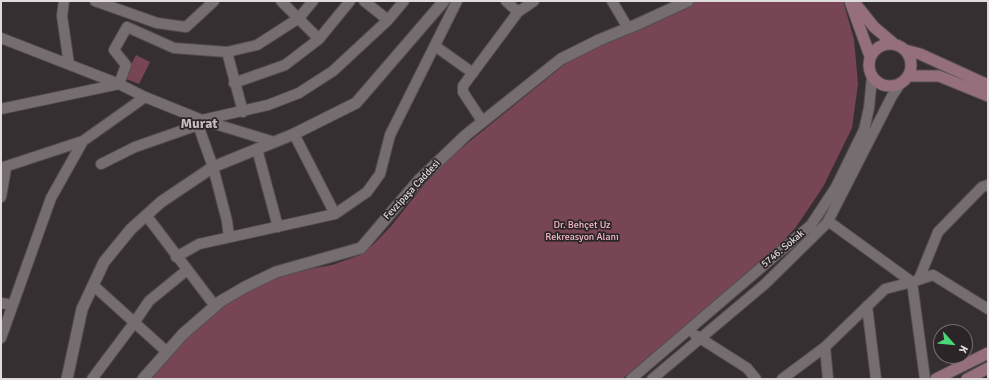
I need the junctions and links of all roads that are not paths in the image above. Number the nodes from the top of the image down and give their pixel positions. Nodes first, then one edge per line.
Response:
1 (64, 1) edge
2 (95, 1) edge
3 (214, 1) edge
4 (281, 1) edge
5 (312, 1) edge
6 (350, 1) edge
7 (364, 1) edge
8 (404, 1) edge
9 (444, 1) edge
10 (457, 1) edge
11 (506, 1) edge
12 (534, 1) edge
13 (612, 1) edge
14 (688, 1) edge
15 (850, 1) edge
16 (853, 1) edge
17 (121, 5) edge
18 (518, 12) junction
19 (299, 18) junction
20 (388, 20) junction
21 (628, 28) junction
22 (1, 38) edge
23 (319, 39) junction
24 (893, 43) junction
25 (435, 46) junction
26 (906, 50) junction
27 (227, 52) junction
28 (870, 56) junction
29 (69, 64) junction
30 (473, 73) junction
31 (872, 77) junction
32 (904, 80) junction
33 (234, 83) junction
34 (119, 84) junction
35 (988, 85) edge
36 (988, 96) edge
37 (145, 97) junction
38 (1, 109) edge
39 (243, 112) junction
40 (482, 121) junction
41 (200, 123) junction
42 (294, 134) junction
43 (83, 141) junction
44 (271, 142) junction
45 (257, 149) junction
46 (101, 164) dead end
47 (213, 167) junction
48 (4, 168) edge
49 (988, 185) edge
50 (1, 197) edge
51 (335, 214) junction
52 (146, 215) junction
53 (828, 221) junction
54 (278, 227) junction
55 (229, 237) junction
56 (176, 257) junction
57 (187, 270) junction
58 (915, 281) junction
59 (93, 285) junction
60 (1, 303) edge
61 (12, 305) junction
62 (215, 306) junction
63 (867, 306) junction
64 (988, 309) edge
65 (134, 323) junction
66 (689, 330) junction
67 (1, 338) edge
68 (699, 339) junction
69 (825, 347) junction
70 (167, 352) junction
71 (988, 353) edge
72 (988, 368) edge
73 (67, 379) edge
74 (92, 379) edge
75 (143, 379) edge
76 (631, 379) edge
77 (652, 379) edge
78 (756, 379) edge
79 (782, 379) edge
80 (828, 379) edge
81 (876, 379) edge
82 (925, 379) edge
83 (936, 379) edge
84 (967, 379) edge

1 - 29 street
2 - 17 street
3 - 17 street
4 - 19 street
5 - 19 street
6 - 23 street
7 - 20 street
8 - 20 street
9 - 42 street
10 - 25 street
11 - 18 street
12 - 18 street
13 - 21 street
14 - 21 street, Fevzipaşa Caddesi
15 - 28 main road
16 - 24 main road
18 - 30 street
19 - 23 street
19 - 27 street
20 - 39 street
21 - 40 street, Fevzipaşa Caddesi
22 - 29 street
23 - 33 street
24 - 26 main road
24 - 28 main road
25 - 30 street
25 - 51 street
26 - 32 main road
26 - 35 main road
27 - 33 street
27 - 34 street
28 - 31 main road
29 - 34 street
30 - 40 street
31 - 32 main road
31 - 66 street, 5746. Sokak
32 - 36 main road
32 - 53 street, 5746. Sokak
33 - 39 street
34 - 37 street
34 - 38 street
37 - 41 street
37 - 43 street
39 - 41 street
40 - 62 street, Fevzipaşa Caddesi
41 - 44 street
41 - 46 street
41 - 47 street
42 - 44 street
42 - 51 street
43 - 48 street
43 - 61 street
44 - 45 street
45 - 47 street
45 - 54 street
47 - 52 street
47 - 55 street
48 - 50 street
49 - 58 street
51 - 54 street
52 - 56 street
52 - 59 street
53 - 58 street
53 - 68 street, 5746. Sokak
54 - 55 street
55 - 56 street
56 - 57 street
57 - 62 street
57 - 65 street
58 - 63 street
58 - 64 street
58 - 82 street
59 - 65 street
59 - 73 street
60 - 61 street
61 - 67 street
62 - 70 street, Fevzipaşa Caddesi
63 - 69 street
63 - 81 street
65 - 70 street
65 - 74 street
66 - 68 street
66 - 76 street, 5746. Sokak
68 - 77 street, 5746. Sokak
68 - 78 street
69 - 79 street
69 - 80 street
70 - 75 street, Fevzipaşa Caddesi
71 - 83 main road
72 - 84 main road

